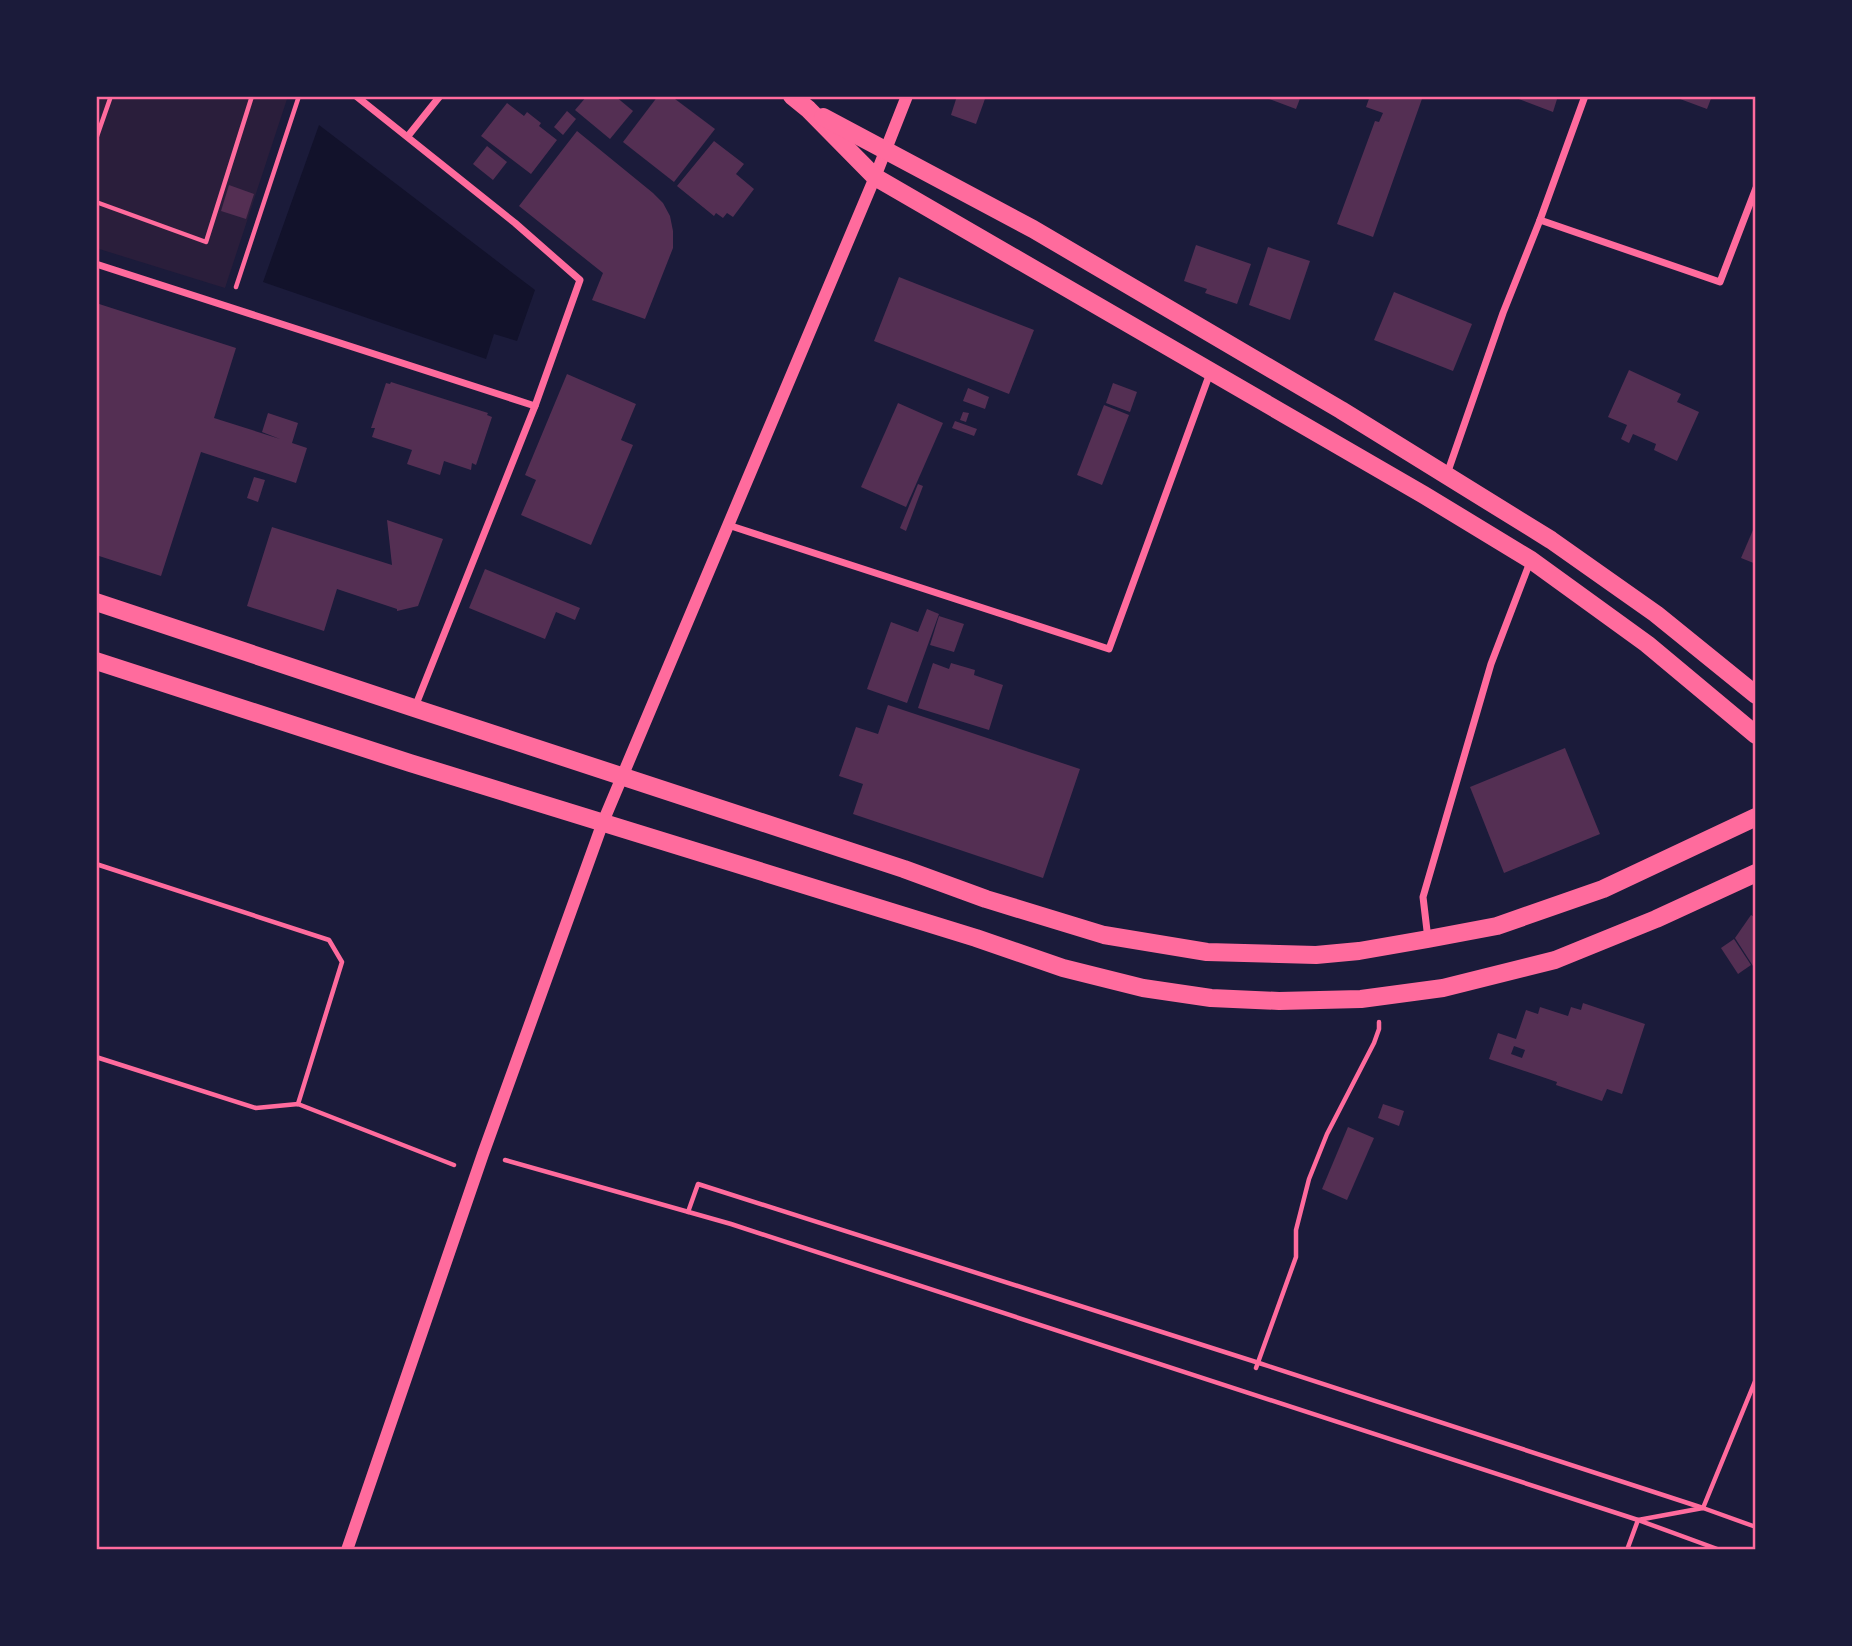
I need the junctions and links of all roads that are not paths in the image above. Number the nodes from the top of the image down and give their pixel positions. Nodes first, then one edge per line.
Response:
1 (356, 96) edge
2 (440, 96) edge
3 (792, 96) edge
4 (907, 96) edge
5 (1585, 96) edge
6 (808, 109) junction
7 (408, 136) junction
8 (886, 150) junction
9 (876, 177) junction
10 (1756, 188) edge
11 (1540, 220) junction
12 (96, 264) edge
13 (1211, 372) junction
14 (535, 406) junction
15 (1446, 476) junction
16 (728, 526) junction
17 (1531, 560) junction
18 (96, 602) edge
19 (96, 661) edge
20 (1756, 695) edge
21 (414, 708) junction
22 (1756, 735) edge
23 (622, 777) junction
24 (1756, 817) edge
25 (603, 822) junction
26 (1756, 873) edge
27 (1428, 940) junction
28 (347, 1550) edge

1 - 7 street
2 - 7 street
3 - 6 main road
4 - 8 street
5 - 11 street
6 - 8 main road
6 - 9 main road
7 - 14 street
8 - 9 street
8 - 15 main road
9 - 13 main road
9 - 16 street
10 - 11 street
11 - 15 street
12 - 14 street
13 - 16 street
13 - 17 main road
14 - 21 street
15 - 20 main road
16 - 23 street
17 - 22 main road
17 - 27 street
18 - 21 main road
19 - 25 main road
21 - 23 main road
23 - 25 street
23 - 27 main road
24 - 27 main road
25 - 26 main road
25 - 28 street

